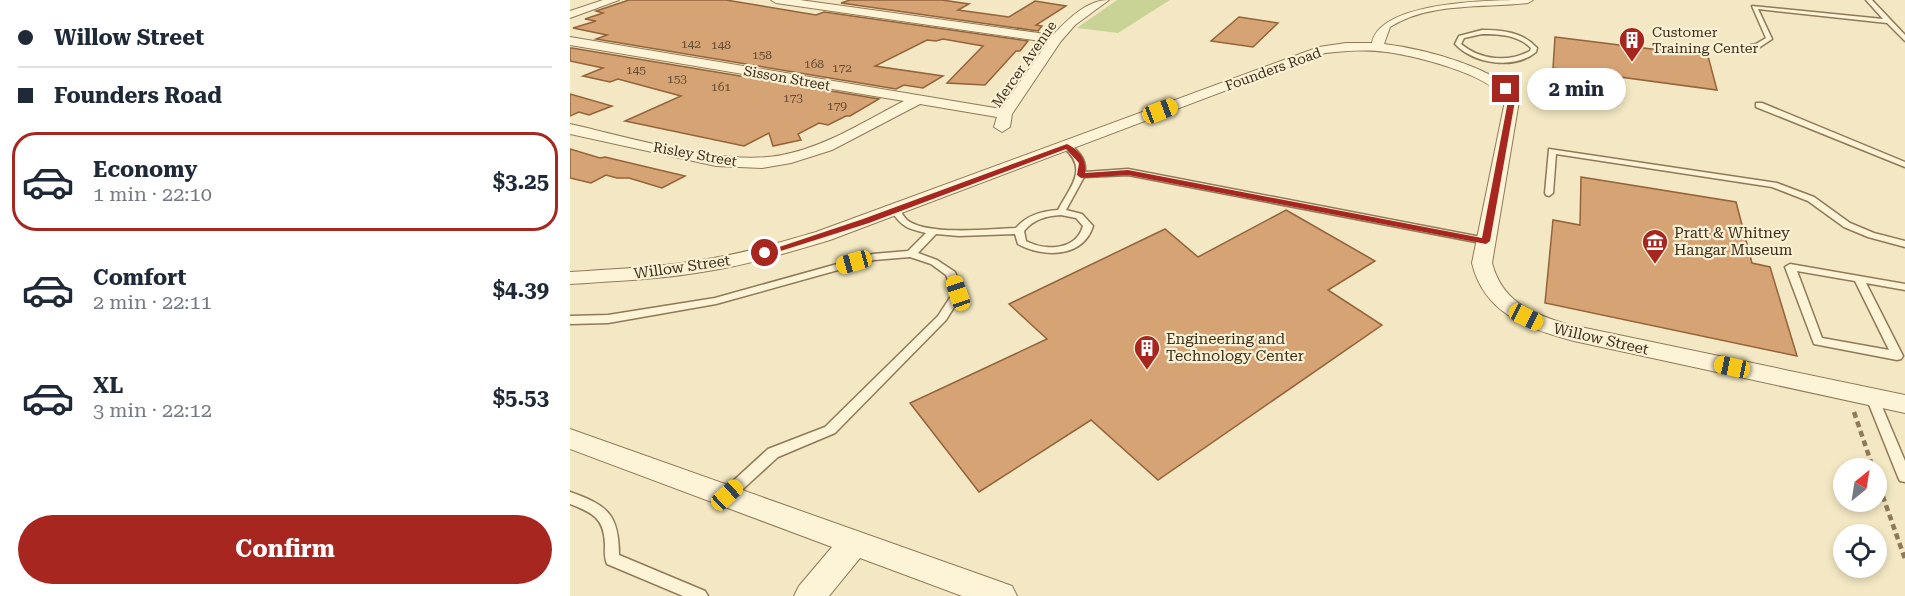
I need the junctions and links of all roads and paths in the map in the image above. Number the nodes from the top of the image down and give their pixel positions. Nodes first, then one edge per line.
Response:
1 (614, 0) edge
2 (776, 0) edge
3 (1104, 0) edge
4 (1528, 0) edge
5 (1869, 0) edge
6 (570, 15) edge
7 (1888, 21) junction
8 (1056, 39) junction
9 (1905, 39) edge
10 (572, 42) edge
11 (1531, 44) joint
12 (1378, 46) junction
13 (1735, 49) dead end
14 (917, 100) junction
15 (1759, 105) dead end
16 (1003, 120) joint
17 (570, 129) edge
18 (1067, 146) junction
19 (1905, 165) edge
20 (1081, 175) junction
21 (1549, 193) dead end
22 (896, 210) junction
23 (1061, 212) junction
24 (934, 231) junction
25 (1019, 231) junction
26 (1486, 241) junction
27 (1905, 244) edge
28 (911, 254) junction
29 (570, 278) edge
30 (1859, 279) junction
31 (1905, 287) edge
32 (570, 320) edge
33 (1872, 397) junction
34 (1905, 404) edge
35 (1854, 412) dead end
36 (570, 439) edge
37 (1870, 458) edge
38 (1905, 477) edge
39 (727, 495) junction
40 (570, 498) edge
41 (1887, 508) edge
42 (855, 542) junction
43 (1905, 559) edge
44 (700, 596) edge
45 (810, 596) edge
46 (1001, 596) edge

1 - 6 street
2 - 8 street
3 - 8 street, Mercer Avenue
4 - 12 street
5 - 7 lane
7 - 9 lane
7 - 13 lane
8 - 16 street, Mercer Avenue
10 - 14 street, Sisson Street
11 - 11 lane
12 - 18 street, Founders Road
12 - 26 street, Founders Road
14 - 16 street, Sisson Street
14 - 17 street, Risley Street
15 - 19 lane
18 - 20 lane
18 - 22 street, Willow Street
20 - 23 lane
20 - 26 lane
21 - 27 lane
22 - 24 lane
22 - 29 street, Willow Street
23 - 25 lane
23 - 25 lane
24 - 25 lane
24 - 28 lane
26 - 33 street, Willow Street
28 - 32 lane
28 - 39 lane
30 - 30 lane
30 - 31 lane
33 - 34 street, Willow Street
33 - 38 lane
35 - 37 path
36 - 39 street
39 - 42 street
40 - 44 lane
41 - 43 path
42 - 45 street
42 - 46 street

